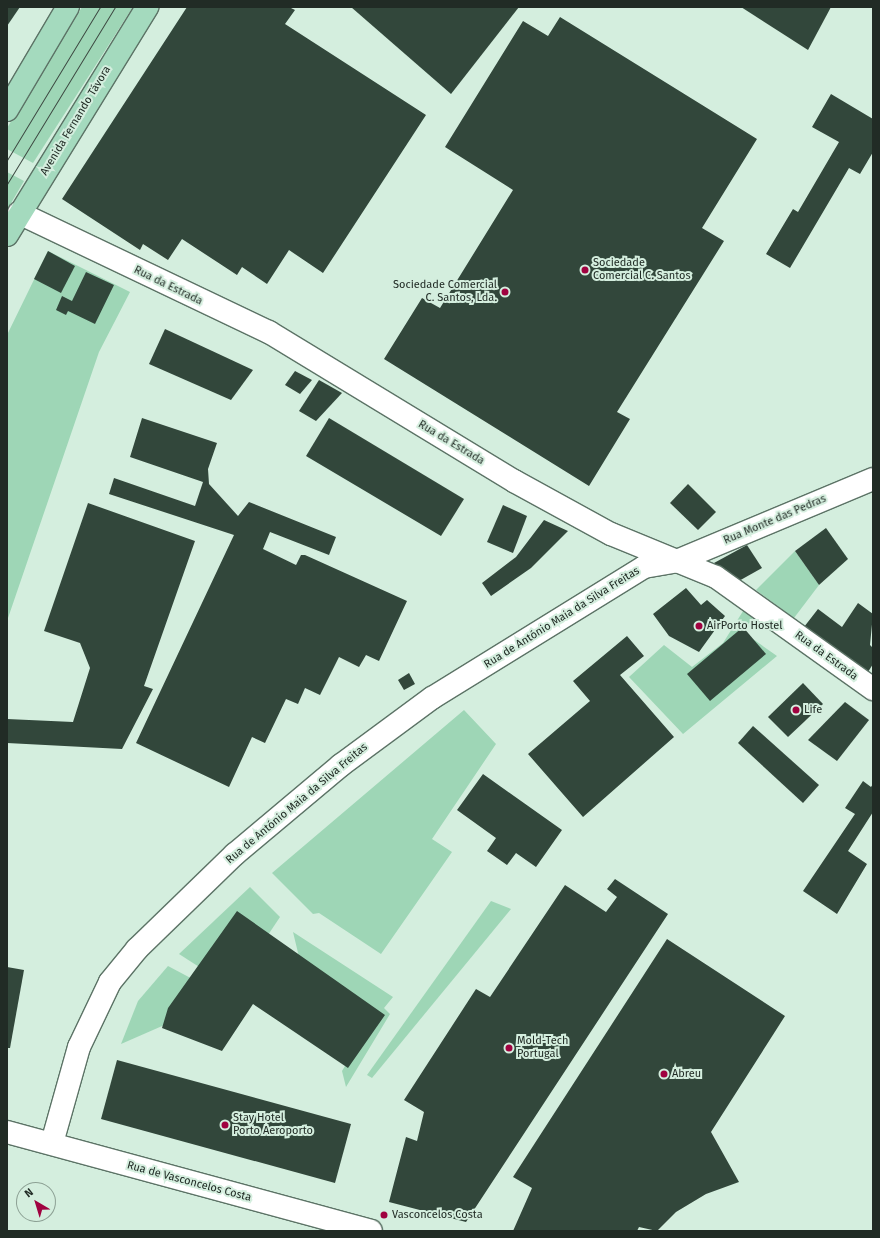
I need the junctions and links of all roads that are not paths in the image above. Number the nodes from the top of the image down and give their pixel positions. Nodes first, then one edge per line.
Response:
1 (68, 7) edge
2 (147, 7) edge
3 (7, 110) edge
4 (20, 213) junction
5 (7, 235) edge
6 (873, 479) edge
7 (677, 561) junction
8 (873, 690) edge
9 (7, 1132) edge
10 (52, 1143) junction
11 (371, 1231) edge

1 - 3 main road
2 - 4 main road, Avenida Fernando Távora
4 - 5 main road, Avenida Fernando Távora
4 - 7 street, Rua da Estrada
6 - 7 street, Rua Monte das Pedras
7 - 8 street, Rua da Estrada
7 - 10 street, Rua de António Maia da Silva Freitas
9 - 10 street, Rua de Vasconcelos Costa
10 - 11 street, Rua de Vasconcelos Costa

